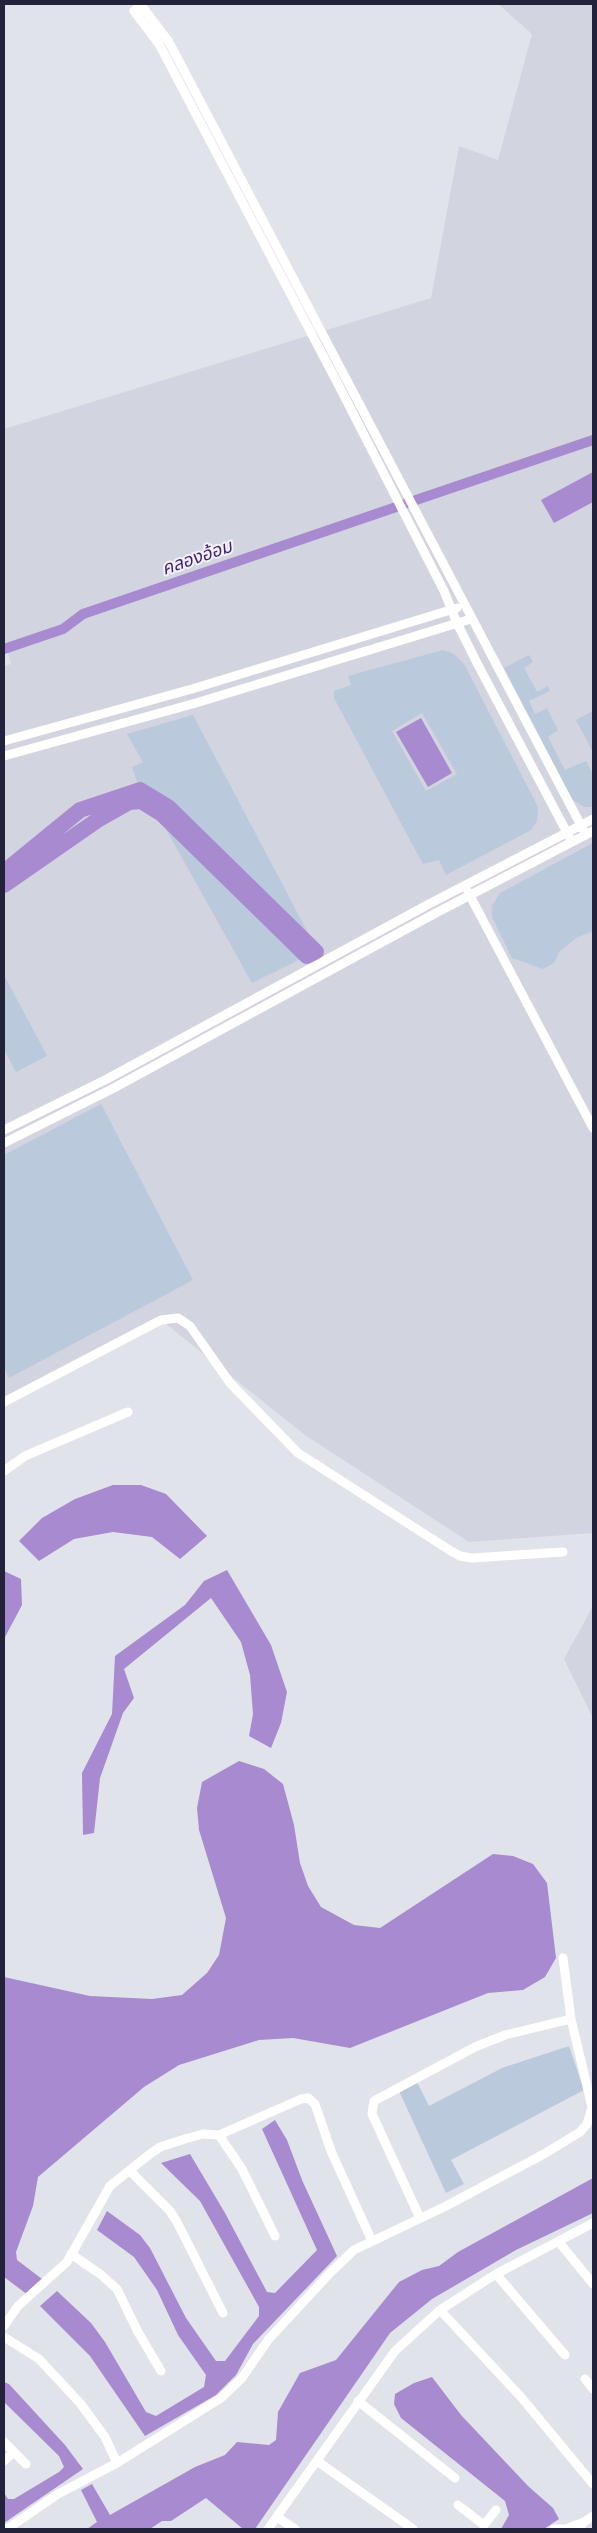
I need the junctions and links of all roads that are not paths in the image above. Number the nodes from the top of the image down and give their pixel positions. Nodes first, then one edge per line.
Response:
1 (464, 605) junction
2 (452, 610) junction
3 (471, 619) junction
4 (457, 623) junction
5 (4, 741) edge
6 (4, 756) edge
7 (593, 819) edge
8 (580, 825) junction
9 (567, 832) junction
10 (590, 833) edge
11 (572, 842) junction
12 (464, 885) junction
13 (470, 895) junction
14 (593, 1128) edge
15 (4, 1130) edge
16 (4, 1143) edge
17 (4, 1402) edge
18 (128, 1412) dead end
19 (4, 1471) edge
20 (563, 1552) dead end
21 (563, 1958) dead end
22 (571, 2019) junction
23 (219, 2135) junction
24 (130, 2171) junction
25 (420, 2218) junction
26 (593, 2223) edge
27 (275, 2236) dead end
28 (372, 2241) junction
29 (558, 2242) junction
30 (71, 2254) junction
31 (496, 2274) junction
32 (593, 2284) edge
33 (440, 2310) junction
34 (223, 2313) dead end
35 (4, 2326) edge
36 (4, 2336) edge
37 (565, 2355) dead end
38 (161, 2371) dead end
39 (585, 2379) dead end
40 (593, 2389) edge
41 (358, 2402) junction
42 (4, 2442) edge
43 (14, 2452) junction
44 (4, 2461) edge
45 (317, 2461) junction
46 (116, 2463) junction
47 (26, 2464) dead end
48 (455, 2478) dead end
49 (593, 2484) edge
50 (458, 2505) dead end
51 (496, 2510) dead end
52 (593, 2516) edge
53 (277, 2517) junction
54 (582, 2526) edge
55 (482, 2528) edge
56 (7, 2529) edge
57 (268, 2529) edge
58 (296, 2529) edge
59 (413, 2529) edge
60 (554, 2529) edge
61 (564, 2529) edge

1 - 2 street
1 - 2 street
1 - 3 street
2 - 4 street
2 - 5 street
3 - 4 street
3 - 8 street
4 - 6 street
4 - 9 street
7 - 8 street
8 - 9 street
8 - 10 street
9 - 11 street
9 - 12 street
10 - 11 street
11 - 13 street
12 - 13 street
12 - 15 street
13 - 14 street
13 - 16 street
17 - 20 street
18 - 19 street
21 - 22 street
22 - 25 street
22 - 25 street
23 - 24 street
23 - 27 street
23 - 28 street
24 - 30 street
24 - 34 street
25 - 28 street
26 - 29 street
28 - 46 street
29 - 31 street
29 - 32 street
30 - 35 street
30 - 38 street
31 - 33 street
31 - 37 street
33 - 41 street
33 - 49 street
36 - 46 street
39 - 40 street
41 - 45 street
41 - 48 street
42 - 43 street
43 - 44 street
43 - 47 street
45 - 53 street
45 - 59 street
46 - 56 street
50 - 55 street
51 - 55 street
52 - 54 street
53 - 57 street
53 - 58 street
54 - 61 street
60 - 61 street

